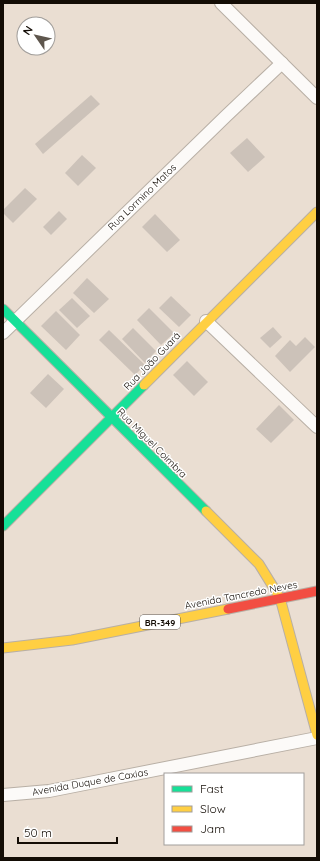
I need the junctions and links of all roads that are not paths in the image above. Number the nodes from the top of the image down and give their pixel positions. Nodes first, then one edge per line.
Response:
1 (221, 3) edge
2 (282, 63) junction
3 (317, 98) edge
4 (317, 212) edge
5 (3, 309) edge
6 (15, 321) junction
7 (206, 321) junction
8 (3, 333) edge
9 (111, 418) junction
10 (317, 427) edge
11 (3, 526) edge
12 (317, 591) edge
13 (280, 598) junction
14 (3, 648) edge
15 (317, 735) edge
16 (317, 738) edge
17 (3, 795) edge

1 - 2 street
2 - 3 street
2 - 6 street, Rua Lormino Matos
4 - 7 street, Rua João Guará
5 - 6 street, Rua Miguel Coimbra
6 - 8 street, Rua Lormino Matos
6 - 9 street, Rua Miguel Coimbra
7 - 9 street, Rua João Guará
7 - 10 street
9 - 11 street, Rua João Guará
9 - 13 street, Rua Miguel Coimbra
12 - 13 street, Avenida Tancredo Neves / BR-349
13 - 14 street, Avenida Tancredo Neves / BR-349
13 - 15 street
16 - 17 street, Avenida Duque de Caxias

